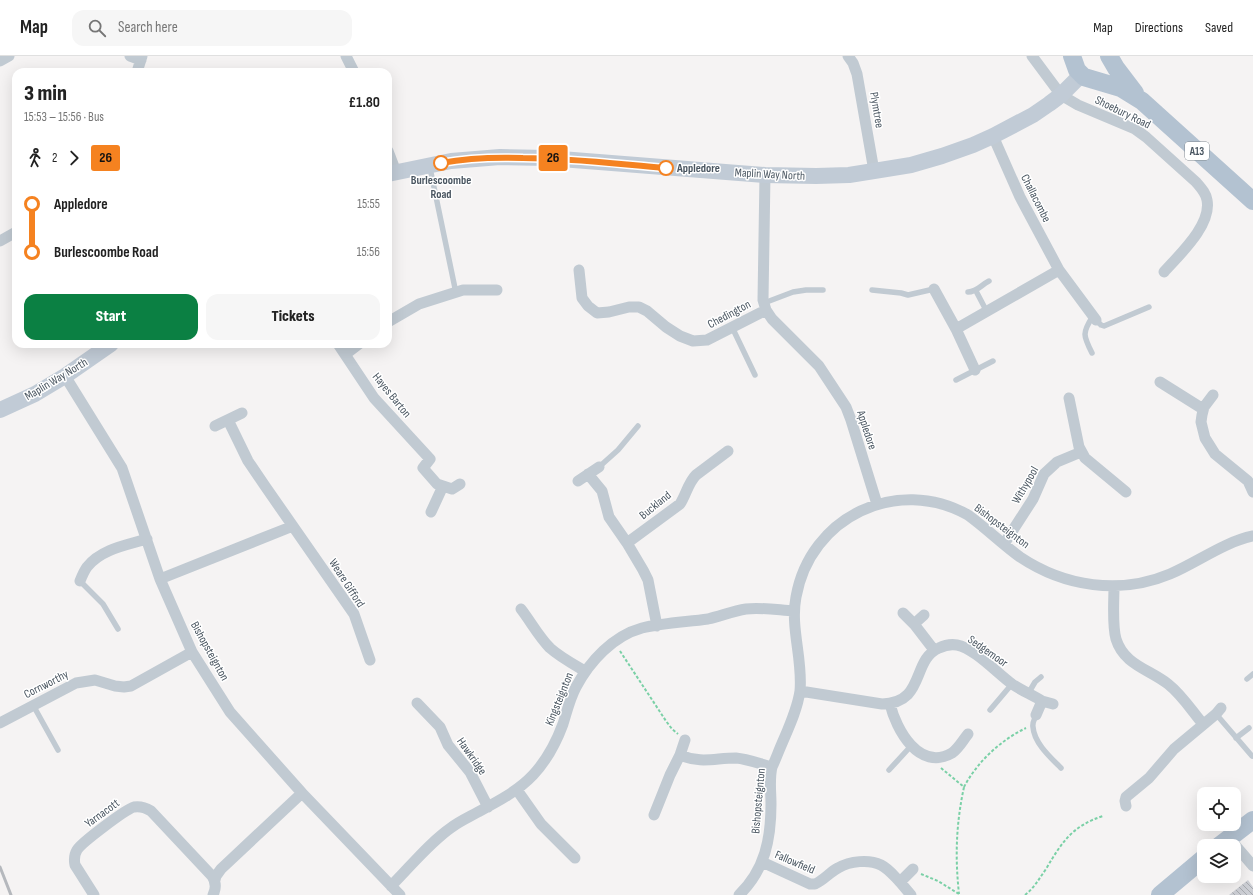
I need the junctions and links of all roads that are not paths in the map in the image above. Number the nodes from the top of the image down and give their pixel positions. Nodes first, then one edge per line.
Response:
1 (9, 56) edge
2 (346, 56) edge
3 (848, 56) edge
4 (1032, 56) edge
5 (1109, 56) edge
6 (0, 61) edge
7 (1080, 66) edge
8 (352, 68) edge
9 (1061, 95) junction
10 (1142, 101) junction
11 (993, 136) junction
12 (429, 165) junction
13 (874, 171) junction
14 (392, 173) edge
15 (765, 175) junction
16 (1253, 201) edge
17 (12, 234) edge
18 (0, 241) edge
19 (579, 270) dead end
20 (1059, 270) junction
21 (1164, 272) dead end
22 (989, 281) dead end
23 (497, 290) dead end
24 (823, 290) dead end
25 (872, 290) dead end
26 (934, 290) joint
27 (976, 291) junction
28 (456, 292) junction
29 (968, 292) dead end
30 (765, 306) junction
31 (1149, 307) dead end
32 (987, 312) junction
33 (1094, 318) junction
34 (392, 320) edge
35 (732, 327) junction
36 (956, 329) junction
37 (105, 348) edge
38 (341, 348) edge
39 (354, 348) edge
40 (1092, 353) dead end
41 (346, 354) junction
42 (993, 361) dead end
43 (975, 370) junction
44 (65, 376) junction
45 (755, 376) dead end
46 (956, 380) dead end
47 (1160, 382) dead end
48 (1213, 395) dead end
49 (1069, 398) dead end
50 (1, 408) edge
51 (1204, 409) junction
52 (242, 413) dead end
53 (228, 420) junction
54 (215, 426) dead end
55 (638, 426) dead end
56 (728, 451) dead end
57 (1081, 452) junction
58 (599, 467) joint
59 (588, 474) junction
60 (1250, 479) edge
61 (578, 481) dead end
62 (460, 484) dead end
63 (443, 486) junction
64 (1126, 492) dead end
65 (1253, 492) edge
66 (876, 504) junction
67 (431, 512) dead end
68 (294, 526) junction
69 (1253, 536) edge
70 (147, 540) junction
71 (627, 543) junction
72 (1004, 544) junction
73 (160, 579) junction
74 (80, 581) joint
75 (1114, 586) junction
76 (521, 609) dead end
77 (794, 611) junction
78 (903, 613) dead end
79 (924, 615) dead end
80 (914, 624) junction
81 (657, 626) junction
82 (118, 629) dead end
83 (934, 650) junction
84 (192, 652) junction
85 (370, 660) dead end
86 (585, 671) junction
87 (1253, 674) edge
88 (1041, 677) dead end
89 (1248, 679) dead end
90 (1012, 684) junction
91 (800, 691) junction
92 (1028, 694) junction
93 (1042, 701) junction
94 (416, 703) dead end
95 (890, 704) junction
96 (1053, 704) dead end
97 (33, 705) junction
98 (990, 710) dead end
99 (1218, 711) joint
100 (1036, 715) joint
101 (0, 723) edge
102 (1203, 724) junction
103 (1249, 728) dead end
104 (968, 734) dead end
105 (1236, 738) junction
106 (685, 740) road end
107 (912, 746) junction
108 (58, 750) dead end
109 (680, 755) junction
110 (1252, 756) dead end
111 (772, 767) junction
112 (1061, 768) dead end
113 (889, 770) dead end
114 (517, 790) junction
115 (302, 793) junction
116 (1126, 806) dead end
117 (488, 807) junction
118 (654, 815) dead end
119 (1253, 820) edge
120 (1228, 839) edge
121 (1241, 856) edge
122 (575, 858) dead end
123 (762, 862) junction
124 (1197, 864) edge
125 (1253, 866) edge
126 (913, 869) road end
127 (215, 880) junction
128 (900, 882) junction
129 (391, 886) junction
130 (812, 890) edge
131 (94, 895) edge
132 (213, 895) edge
133 (400, 895) edge
134 (739, 895) edge
135 (911, 895) edge
136 (1160, 895) edge

1 - 6 street
2 - 8 street
3 - 13 street, Plymtree
4 - 9 street, Shoebury Road
5 - 7 main road, A13
5 - 10 main road, A13
7 - 9 street, Maplin Way North
7 - 10 main road, A13
9 - 11 street, Maplin Way North
9 - 21 street, Shoebury Road
10 - 16 main road, A13
11 - 13 street, Maplin Way North
11 - 20 street, Challacombe
12 - 14 street, Maplin Way North
12 - 15 street, Maplin Way North
12 - 28 lane
13 - 15 street, Maplin Way North
15 - 30 street
17 - 18 street
19 - 35 street, Chedington
20 - 32 street
20 - 33 street, Challacombe
22 - 27 lane
23 - 28 street
24 - 30 lane
25 - 26 lane
26 - 36 street
27 - 29 lane
27 - 32 lane
28 - 34 street
30 - 35 street, Chedington
30 - 66 street, Appledore
31 - 33 lane
32 - 36 street
33 - 40 lane
35 - 45 lane
36 - 43 street
37 - 44 street, Maplin Way North
38 - 41 street, Hayes Barton
39 - 41 street
41 - 63 street, Hayes Barton
42 - 43 lane
43 - 46 lane
44 - 50 street, Maplin Way North
44 - 70 street, Bishopsteignton
47 - 51 street
48 - 51 street
49 - 57 street
51 - 60 street
52 - 53 street
53 - 54 street
53 - 68 street, Weare Gifford
55 - 58 lane
56 - 71 street, Buckland
57 - 64 street
57 - 72 street, Withypool
58 - 59 street
59 - 61 street
59 - 71 street
60 - 65 street
62 - 63 street
63 - 67 street
66 - 72 street, Bishopsteignton
66 - 77 street, Bishopsteignton
68 - 73 street
68 - 85 street, Weare Gifford
69 - 75 street, Bishopsteignton
70 - 73 street, Bishopsteignton
70 - 74 street
71 - 81 street
72 - 75 street, Bishopsteignton
73 - 84 street, Bishopsteignton
74 - 82 lane
75 - 102 street
76 - 86 street
77 - 81 street, Kingsteignton
77 - 91 street, Bishopsteignton
78 - 80 street
79 - 80 street
80 - 83 street
81 - 86 street, Kingsteignton
83 - 90 street, Sedgemoor
83 - 95 street
84 - 97 street, Cornworthy
84 - 115 street, Bishopsteignton
86 - 114 street, Kingsteignton
87 - 89 lane
88 - 92 lane
90 - 92 street, Sedgemoor
90 - 98 lane
91 - 95 street
91 - 111 street, Bishopsteignton
92 - 93 street, Sedgemoor
93 - 96 street, Sedgemoor
93 - 100 street
94 - 117 street, Hawkridge
95 - 107 street
97 - 101 street, Cornworthy
97 - 108 lane
99 - 102 street
99 - 105 lane
100 - 112 lane
102 - 116 street
103 - 105 lane
104 - 107 street
105 - 110 lane
106 - 109 street
107 - 113 lane
109 - 111 street
109 - 118 street
111 - 123 street, Bishopsteignton
114 - 117 street, Kingsteignton
114 - 122 street
115 - 127 street
115 - 129 street, Bishopsteignton
117 - 129 street, Kingsteignton
119 - 120 main road
121 - 125 street
123 - 130 street, Fallowfield
123 - 134 street, Bishopsteignton
124 - 136 main road
126 - 128 street
127 - 131 street, Yarnacott
127 - 132 street
128 - 130 street, Fallowfield
128 - 135 street, Fallowfield
129 - 133 street, Bishopsteignton

